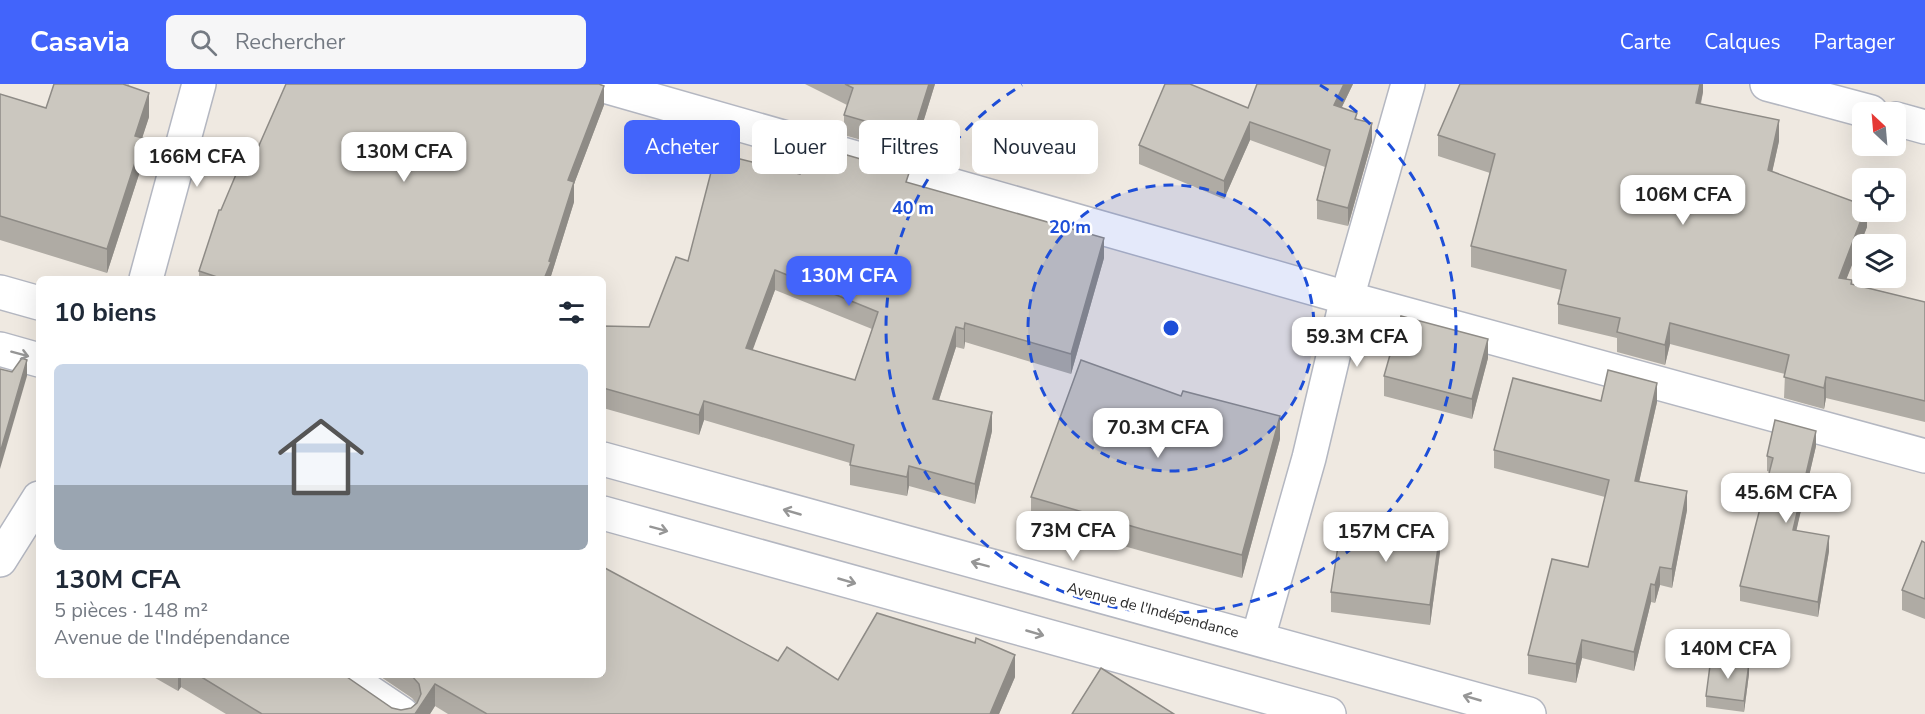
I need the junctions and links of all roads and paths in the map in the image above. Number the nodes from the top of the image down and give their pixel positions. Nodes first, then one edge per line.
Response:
1 (199, 84) edge
2 (597, 84) edge
3 (1408, 84) edge
4 (1767, 84) edge
5 (1852, 107) edge
6 (1906, 122) edge
7 (1925, 128) edge
8 (147, 276) edge
9 (0, 292) edge
10 (1347, 298) junction
11 (36, 302) edge
12 (0, 349) edge
13 (36, 359) edge
14 (1925, 456) edge
15 (606, 460) edge
16 (36, 503) edge
17 (606, 514) edge
18 (0, 560) edge
19 (1258, 638) junction
20 (348, 678) edge
21 (1246, 704) edge
22 (402, 714) edge
23 (1329, 714) edge
24 (1529, 714) edge

1 - 8 street
2 - 10 street
3 - 10 street
4 - 5 street
6 - 7 street
9 - 11 street
10 - 14 street
10 - 19 street
12 -> 13 street
19 -> 15 street, Avenue de l'Indépendance
16 - 18 street
17 -> 21 street
24 -> 19 street, Avenue de l'Indépendance
20 - 22 street
21 - 23 street

